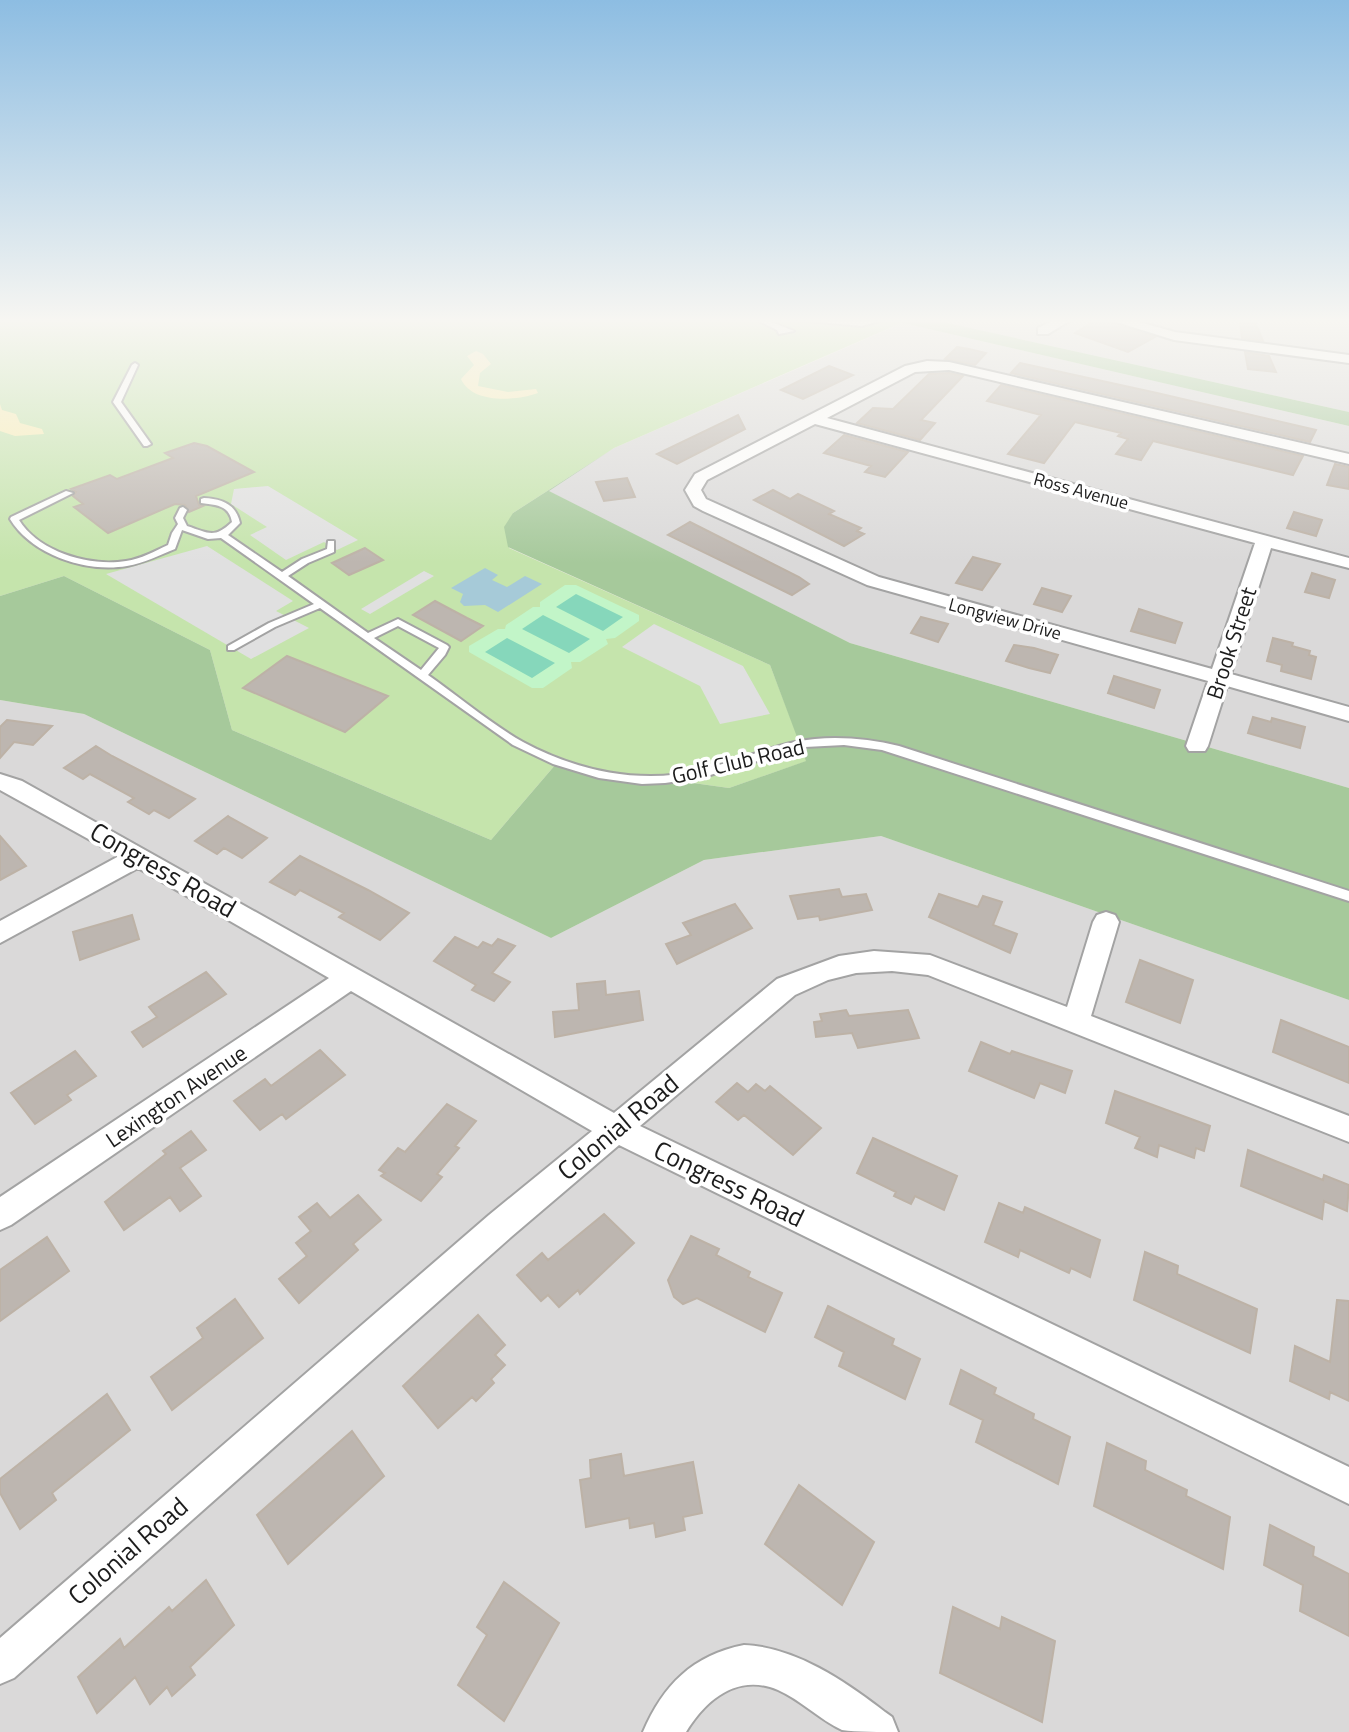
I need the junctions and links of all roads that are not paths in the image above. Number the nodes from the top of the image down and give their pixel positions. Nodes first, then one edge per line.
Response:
1 (118, 401) edge
2 (848, 401) edge
3 (1099, 401) edge
4 (813, 419) junction
5 (147, 444) dead end
6 (1349, 459) edge
7 (69, 493) dead end
8 (204, 501) dead end
9 (183, 510) dead end
10 (181, 526) junction
11 (223, 535) junction
12 (1265, 540) junction
13 (331, 543) dead end
14 (1349, 563) edge
15 (282, 576) junction
16 (322, 604) junction
17 (368, 637) junction
18 (231, 648) dead end
19 (422, 675) junction
20 (1219, 679) junction
21 (1349, 714) edge
22 (1197, 746) dead end
23 (0, 782) edge
24 (139, 856) junction
25 (1349, 896) edge
26 (1106, 922) dead end
27 (0, 933) edge
28 (351, 977) junction
29 (1076, 1022) junction
30 (616, 1129) junction
31 (1349, 1129) edge
32 (0, 1215) edge
33 (1349, 1486) edge
34 (0, 1664) edge
35 (664, 1732) edge
36 (877, 1732) edge

1 - 5 lane
2 - 4 street
3 - 6 street
4 - 12 street, Ross Avenue
4 - 20 street, Longview Drive
7 - 10 lane
8 - 11 lane
9 - 10 lane
10 - 11 lane
11 - 15 lane, Golf Club Road
12 - 14 street, Ross Avenue
12 - 20 street, Brook Street
13 - 15 lane
15 - 16 lane, Golf Club Road
16 - 17 lane, Golf Club Road
16 - 18 lane
17 - 19 lane, Golf Club Road
17 - 19 lane
19 - 25 lane, Golf Club Road
20 - 21 street, Longview Drive
20 - 22 street, Brook Street
23 - 24 street, Congress Road
24 - 27 street
24 - 28 street, Congress Road
26 - 29 street
28 - 30 street, Congress Road
28 - 32 street, Lexington Avenue
29 - 30 street, Colonial Road
29 - 31 street, Colonial Road
30 - 33 street, Congress Road
30 - 34 street, Colonial Road
35 - 36 street

